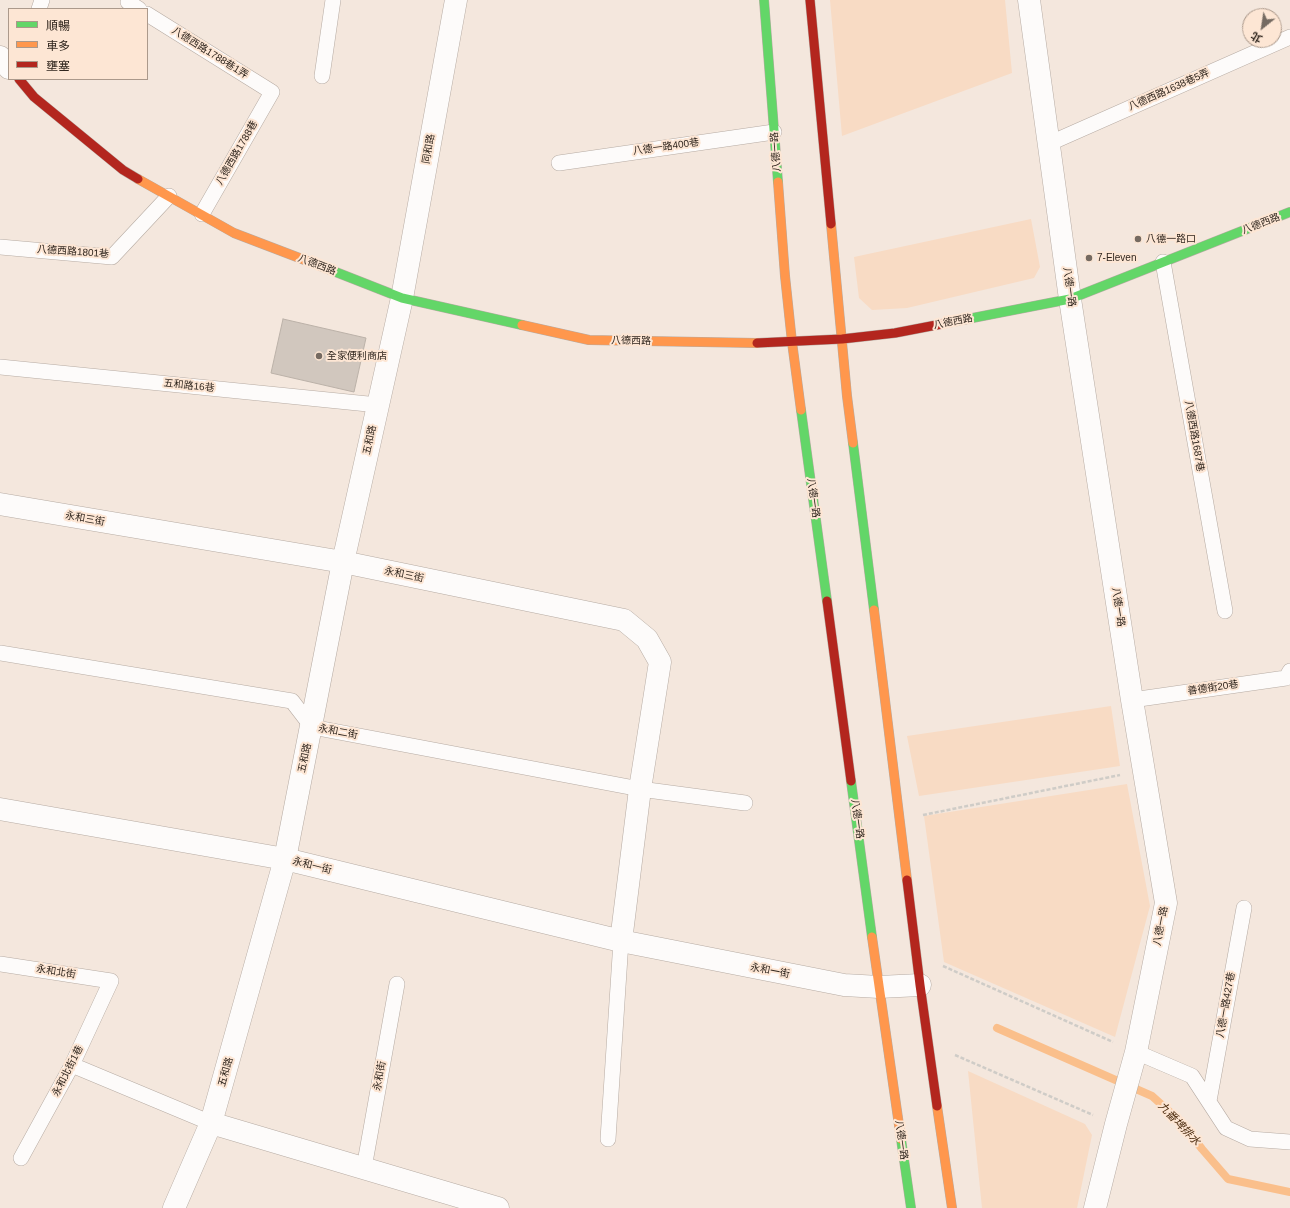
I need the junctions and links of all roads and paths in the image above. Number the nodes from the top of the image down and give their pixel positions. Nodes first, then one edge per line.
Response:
1 (334, 0) edge
2 (456, 0) edge
3 (764, 0) edge
4 (810, 0) edge
5 (1028, 0) edge
6 (148, 15) edge
7 (1290, 37) edge
8 (0, 57) edge
9 (8, 66) edge
10 (322, 76) dead end
11 (20, 80) edge
12 (272, 92) joint
13 (774, 132) junction
14 (1048, 144) junction
15 (559, 163) dead end
16 (169, 196) junction
17 (1290, 212) edge
18 (202, 214) junction
19 (0, 247) edge
20 (1163, 262) junction
21 (402, 298) junction
22 (1070, 299) junction
23 (842, 339) junction
24 (792, 342) junction
25 (0, 367) edge
26 (378, 405) junction
27 (0, 504) edge
28 (343, 562) junction
29 (1225, 610) dead end
30 (0, 654) edge
31 (1290, 671) edge
32 (1132, 700) junction
33 (312, 727) junction
34 (1144, 770) junction
35 (640, 789) junction
36 (745, 803) dead end
37 (0, 809) edge
38 (900, 820) junction
39 (285, 859) junction
40 (1244, 908) dead end
41 (621, 941) junction
42 (916, 954) junction
43 (0, 964) edge
44 (111, 981) joint
45 (397, 984) dead end
46 (920, 985) junction
47 (879, 987) junction
48 (928, 1043) junction
49 (1136, 1052) junction
50 (72, 1065) junction
51 (1208, 1101) junction
52 (211, 1123) junction
53 (1116, 1124) junction
54 (608, 1139) dead end
55 (1290, 1142) edge
56 (21, 1158) dead end
57 (364, 1168) junction
58 (174, 1208) edge
59 (498, 1208) edge
60 (911, 1208) edge
61 (952, 1208) edge
62 (1095, 1208) edge

1 - 10 lane
2 - 21 street, 同和路
3 - 13 street, 八德一路
4 - 23 street
5 - 14 street, 八德一路
6 - 12 lane, 八德西路1788巷1弄
7 - 14 lane, 八德西路1638巷5弄
8 - 9 street, 八德西路
11 - 16 street, 八德西路
12 - 18 lane, 八德西路1788巷
13 - 15 lane, 八德一路400巷
13 - 24 street, 八德一路
14 - 22 street, 八德一路
16 - 18 street, 八德西路
16 - 19 lane, 八德西路1801巷
17 - 20 street, 八德西路
18 - 21 street, 八德西路
20 - 22 street, 八德西路
20 - 29 lane, 八德西路1687巷
21 - 24 street, 八德西路
21 - 26 street, 五和路
22 - 23 street, 八德西路
22 - 32 street, 八德一路
23 - 24 street, 八德西路
23 - 38 street
24 - 47 street, 八德一路
25 - 26 lane, 五和路16巷
26 - 28 street, 五和路
27 - 28 street, 永和三街
28 - 33 street, 五和路
28 - 35 street, 永和三街
30 - 33 lane, 永和二街
31 - 32 lane, 善德街20巷
32 - 34 street, 八德一路
33 - 35 lane, 永和二街
33 - 39 street, 五和路
34 - 38 path
34 - 49 street, 八德一路
35 - 36 lane, 永和二街
35 - 41 street
37 - 39 street, 永和一街
38 - 42 street
39 - 41 street, 永和一街
39 - 52 street, 五和路
40 - 51 lane, 八德一路427巷
41 - 47 street, 永和一街
41 - 54 lane
42 - 46 street
42 - 49 path
43 - 44 lane, 永和北街
44 - 50 lane, 永和北街1巷
45 - 57 lane, 永和街
46 - 47 street, 永和一街
46 - 48 street
47 - 60 street, 八德一路
48 - 53 path
48 - 61 street
49 - 51 lane
49 - 53 street, 八德一路
50 - 52 lane
50 - 56 lane, 永和北街1巷
51 - 55 lane
52 - 57 street
52 - 58 street, 五和路
53 - 62 street, 八德一路
57 - 59 street

